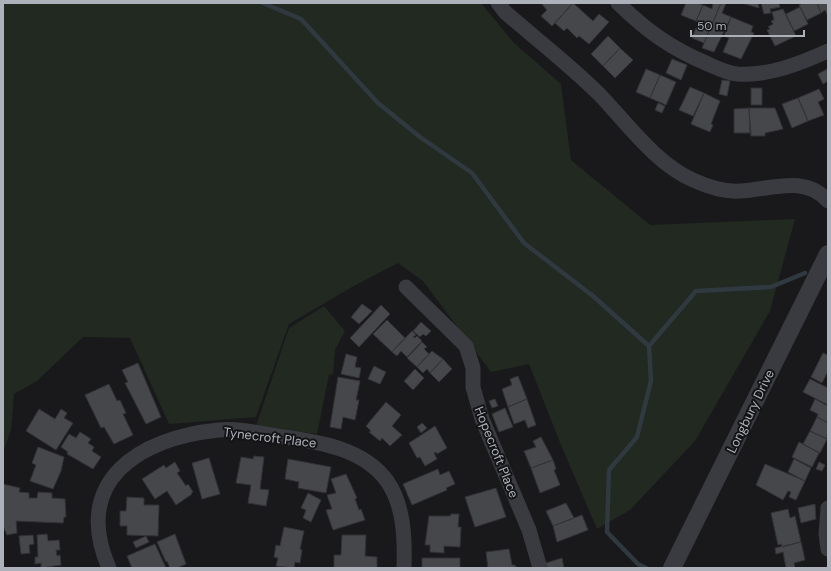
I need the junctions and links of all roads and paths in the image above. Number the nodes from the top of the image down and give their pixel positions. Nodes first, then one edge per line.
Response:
1 (498, 3) edge
2 (618, 3) edge
3 (828, 51) edge
4 (828, 201) edge
5 (828, 254) edge
6 (406, 287) dead end
7 (828, 508) edge
8 (828, 549) edge
9 (109, 568) edge
10 (404, 568) edge
11 (540, 568) edge
12 (672, 568) edge

1 - 4 street
2 - 3 street
5 - 12 street, Longbury Drive
6 - 11 street, Hopecroft Place
7 - 8 street
9 - 10 street, Tynecroft Place

